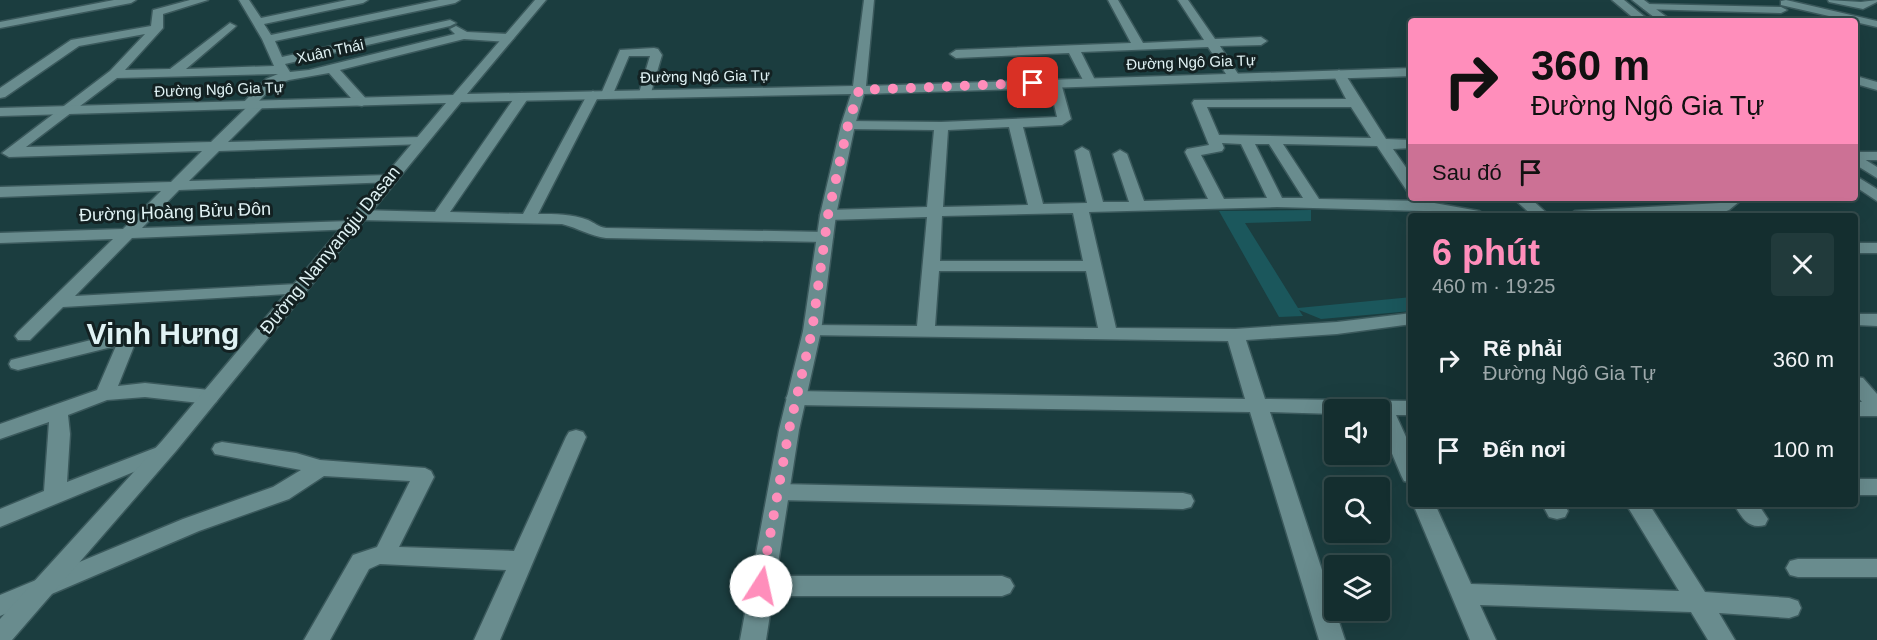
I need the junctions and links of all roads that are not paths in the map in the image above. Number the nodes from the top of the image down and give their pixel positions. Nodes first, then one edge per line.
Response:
1 (131, 0) edge
2 (203, 0) edge
3 (247, 0) edge
4 (363, 0) edge
5 (455, 0) edge
6 (541, 0) edge
7 (869, 0) edge
8 (1113, 0) edge
9 (1182, 0) edge
10 (1617, 0) edge
11 (1833, 0) edge
12 (1873, 0) edge
13 (426, 2) edge
14 (1640, 2) edge
15 (1783, 8) edge
16 (1640, 18) edge
17 (1662, 18) edge
18 (1841, 18) edge
19 (1858, 21) edge
20 (258, 22) junction
21 (450, 23) junction
22 (1876, 24) edge
23 (0, 25) edge
24 (230, 26) dead end
25 (157, 28) junction
26 (464, 35) junction
27 (508, 38) junction
28 (267, 39) junction
29 (1261, 41) dead end
30 (1212, 44) junction
31 (1139, 46) junction
32 (1075, 49) junction
33 (956, 54) dead end
34 (332, 68) junction
35 (282, 69) junction
36 (174, 72) junction
37 (1408, 72) edge
38 (114, 74) junction
39 (1339, 74) junction
40 (26, 76) junction
41 (1234, 77) junction
42 (0, 78) edge
43 (1858, 81) edge
44 (1090, 82) junction
45 (1055, 83) junction
46 (1877, 86) edge
47 (859, 90) junction
48 (645, 93) junction
49 (0, 94) edge
50 (600, 94) junction
51 (522, 97) junction
52 (455, 98) junction
53 (362, 102) junction
54 (1355, 103) junction
55 (253, 105) junction
56 (64, 111) junction
57 (0, 112) edge
58 (1015, 122) junction
59 (848, 125) junction
60 (941, 126) junction
61 (1213, 139) junction
62 (1246, 139) junction
63 (1273, 140) junction
64 (420, 141) junction
65 (1383, 143) junction
66 (1408, 144) edge
67 (214, 147) junction
68 (1082, 151) dead end
69 (1120, 154) dead end
70 (5, 156) edge
71 (1877, 156) edge
72 (1858, 157) edge
73 (1858, 159) edge
74 (1877, 174) edge
75 (388, 179) junction
76 (1408, 182) edge
77 (1858, 182) edge
78 (174, 187) junction
79 (0, 192) edge
80 (1877, 196) edge
81 (1524, 201) edge
82 (1732, 201) edge
83 (1277, 202) junction
84 (1218, 203) junction
85 (1314, 203) junction
86 (1138, 206) junction
87 (1088, 207) junction
88 (1424, 207) edge
89 (1037, 209) junction
90 (935, 212) junction
91 (1461, 213) edge
92 (1538, 213) edge
93 (1625, 213) edge
94 (828, 215) junction
95 (440, 216) junction
96 (529, 217) junction
97 (355, 220) junction
98 (126, 234) junction
99 (825, 237) junction
100 (0, 238) edge
101 (1858, 248) edge
102 (1877, 248) edge
103 (931, 266) junction
104 (1093, 266) junction
105 (298, 289) junction
106 (58, 302) junction
107 (1408, 319) edge
108 (1858, 320) edge
109 (1877, 320) edge
110 (812, 331) junction
111 (926, 332) junction
112 (1108, 334) junction
113 (1235, 335) junction
114 (24, 336) dead end
115 (18, 364) dead end
116 (1858, 385) edge
117 (105, 394) junction
118 (209, 397) junction
119 (796, 398) junction
120 (1258, 405) junction
121 (1324, 407) edge
122 (1390, 408) edge
123 (1408, 408) edge
124 (1877, 408) edge
125 (1858, 409) edge
126 (58, 413) junction
127 (1390, 424) edge
128 (0, 432) edge
129 (576, 436) dead end
130 (222, 449) dead end
131 (163, 452) junction
132 (1408, 466) edge
133 (320, 468) junction
134 (1858, 486) edge
135 (1877, 487) edge
136 (778, 492) junction
137 (55, 495) junction
138 (1183, 501) dead end
139 (1425, 507) edge
140 (1639, 507) edge
141 (0, 518) edge
142 (382, 556) junction
143 (522, 561) junction
144 (1798, 568) dead end
145 (1877, 568) edge
146 (761, 586) junction
147 (1002, 586) dead end
148 (39, 590) junction
149 (1463, 594) junction
150 (1699, 602) junction
151 (0, 606) edge
152 (1789, 608) dead end
153 (0, 636) edge
154 (317, 640) edge
155 (487, 640) edge
156 (753, 640) edge
157 (1332, 640) edge
158 (1483, 640) edge
159 (1722, 640) edge

1 - 23 street
2 - 25 street
3 - 20 street, Xuân Thái
4 - 20 street
5 - 13 street
6 - 27 street, Đường Namyangju Dasan
7 - 47 street
8 - 31 street
9 - 30 street
10 - 14 street
10 - 16 street
11 - 12 street
13 - 21 street
13 - 28 street
14 - 15 street
14 - 17 street
15 - 18 street
19 - 22 street
20 - 28 street, Xuân Thái
21 - 26 street
21 - 35 street
24 - 36 street
25 - 38 street
25 - 40 street
26 - 27 street, Xuân Thái
26 - 34 street, Xuân Thái
27 - 52 street, Đường Namyangju Dasan
28 - 35 street, Xuân Thái
29 - 30 street
30 - 31 street
30 - 41 street
31 - 32 street
32 - 33 street
32 - 44 street
34 - 35 street, Xuân Thái
34 - 53 street
35 - 36 street
35 - 55 street
36 - 38 street
37 - 39 street, Đường Ngô Gia Tự
38 - 56 street
39 - 41 street, Đường Ngô Gia Tự
39 - 54 street
40 - 42 street
40 - 49 street
41 - 44 street, Đường Ngô Gia Tự
43 - 46 street
44 - 45 street, Đường Ngô Gia Tự
45 - 47 street, Đường Ngô Gia Tự
45 - 58 street
47 - 48 street, Đường Ngô Gia Tự
47 - 59 street
48 - 50 street, Đường Ngô Gia Tự
48 - 50 street
50 - 51 street, Đường Ngô Gia Tự
50 - 96 street
51 - 52 street, Đường Ngô Gia Tự
51 - 95 street
52 - 53 street, Đường Ngô Gia Tự
52 - 64 street, Đường Namyangju Dasan
53 - 55 street, Đường Ngô Gia Tự
54 - 61 street
54 - 65 street
55 - 56 street, Đường Ngô Gia Tự
55 - 67 street
56 - 57 street, Đường Ngô Gia Tự
56 - 70 street
58 - 60 street
58 - 89 street
59 - 60 street
59 - 94 street
60 - 90 street
61 - 62 street
61 - 84 street
62 - 63 street
62 - 83 street
63 - 65 street
63 - 85 street
64 - 67 street
64 - 75 street, Đường Namyangju Dasan
65 - 66 street
65 - 76 street
67 - 70 street
67 - 78 street
68 - 87 street
69 - 86 street
71 - 72 street
73 - 74 street
75 - 78 street
75 - 97 street, Đường Namyangju Dasan
77 - 80 street
78 - 79 street
78 - 98 street
81 - 92 street
82 - 93 street
83 - 84 street
83 - 85 street
84 - 86 street
85 - 88 street
86 - 87 street
87 - 89 street
87 - 104 street
88 - 91 street
89 - 90 street
90 - 94 street
90 - 103 street
94 - 99 street
95 - 96 street, Đường Hoàng Bửu Đôn
95 - 97 street, Đường Hoàng Bửu Đôn
96 - 99 street, Đường Hoàng Bửu Đôn
97 - 98 street, Đường Hoàng Bửu Đôn
97 - 105 street, Đường Namyangju Dasan
98 - 100 street, Đường Hoàng Bửu Đôn
98 - 106 street
99 - 110 street
101 - 102 street
103 - 104 street
103 - 111 street
104 - 112 street
105 - 106 street
105 - 118 street, Đường Namyangju Dasan
106 - 114 street
107 - 113 street
108 - 109 street
110 - 111 street
110 - 119 street
111 - 112 street
112 - 113 street
113 - 120 street
115 - 117 street
116 - 124 street
117 - 118 street
117 - 126 street
118 - 131 street, Đường Namyangju Dasan
119 - 120 street
119 - 136 street
120 - 121 street
120 - 157 street
122 - 123 street
124 - 125 street
126 - 128 street
126 - 137 street
127 - 132 street
129 - 143 street
130 - 133 street
131 - 137 street
131 - 148 street, Đường Namyangju Dasan
133 - 142 street
133 - 148 street
134 - 135 street
136 - 138 street
136 - 146 street
137 - 141 street
139 - 149 street
140 - 150 street
142 - 143 street
142 - 154 street
143 - 155 street
144 - 145 street
146 - 147 street
146 - 156 street
148 - 151 street
148 - 153 street, Đường Namyangju Dasan
149 - 150 street
149 - 158 street
150 - 152 street
150 - 159 street

